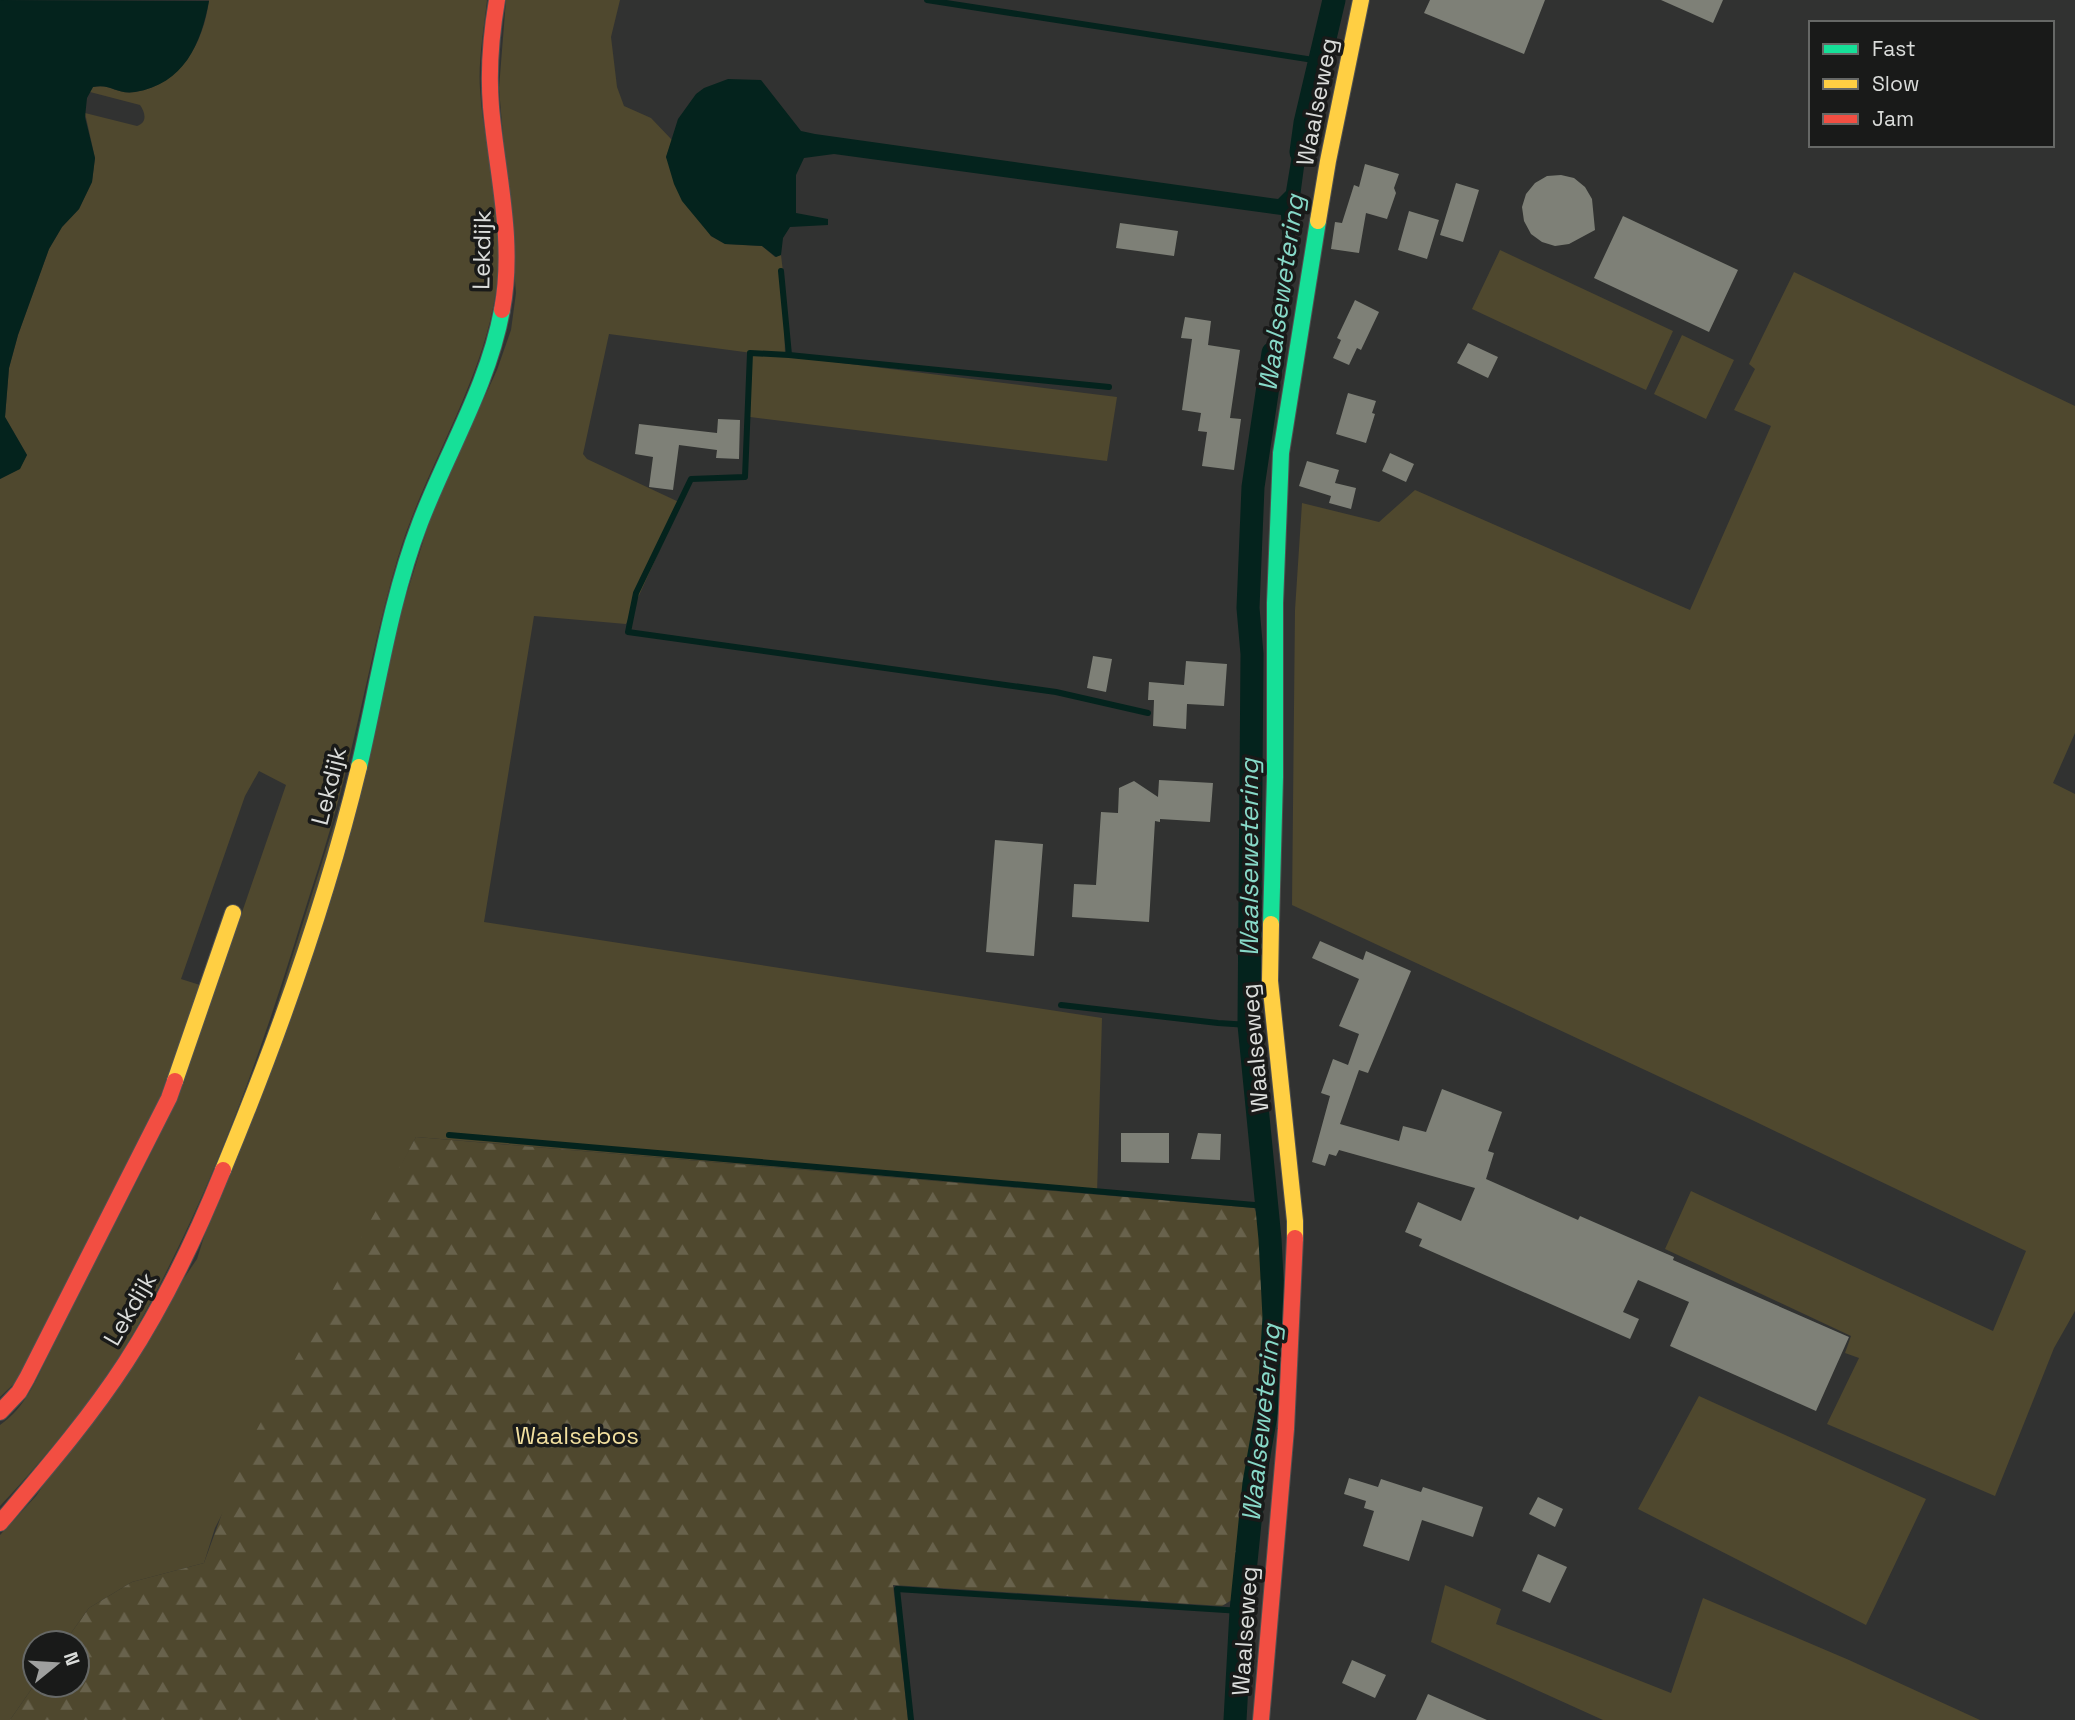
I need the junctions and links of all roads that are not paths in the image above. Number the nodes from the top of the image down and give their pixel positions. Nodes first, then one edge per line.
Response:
1 (497, 0) edge
2 (1361, 0) edge
3 (233, 913) dead end
4 (0, 1412) edge
5 (0, 1523) edge
6 (1261, 1720) edge

1 - 5 street, Lekdijk
2 - 6 street, Waalseweg
3 - 4 street

